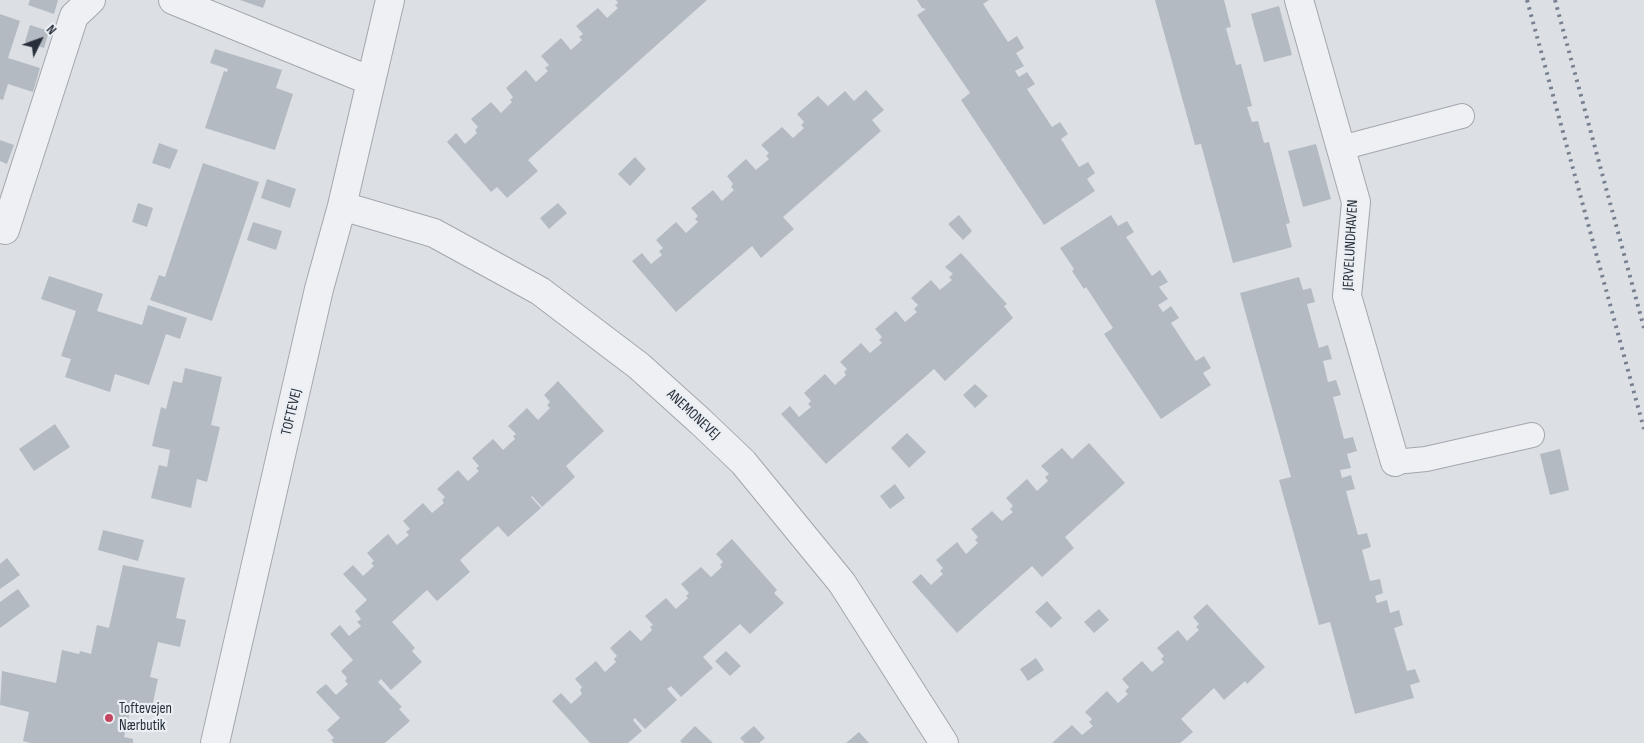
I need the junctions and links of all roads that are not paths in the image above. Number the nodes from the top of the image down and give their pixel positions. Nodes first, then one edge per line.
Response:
1 (90, 0) edge
2 (173, 0) edge
3 (390, 0) edge
4 (1299, 0) edge
5 (371, 81) junction
6 (1462, 116) dead end
7 (1341, 148) junction
8 (342, 206) junction
9 (6, 230) dead end
10 (1532, 434) dead end
11 (1394, 462) joint
12 (215, 743) edge
13 (944, 743) edge

1 - 9 street
2 - 5 street
3 - 5 street, TOFTEVEJ
4 - 7 street, JERVELUNDHAVEN
5 - 8 street, TOFTEVEJ
6 - 7 lane
7 - 11 street, JERVELUNDHAVEN
8 - 12 street, TOFTEVEJ
8 - 13 street, ANEMONEVEJ
10 - 11 lane

